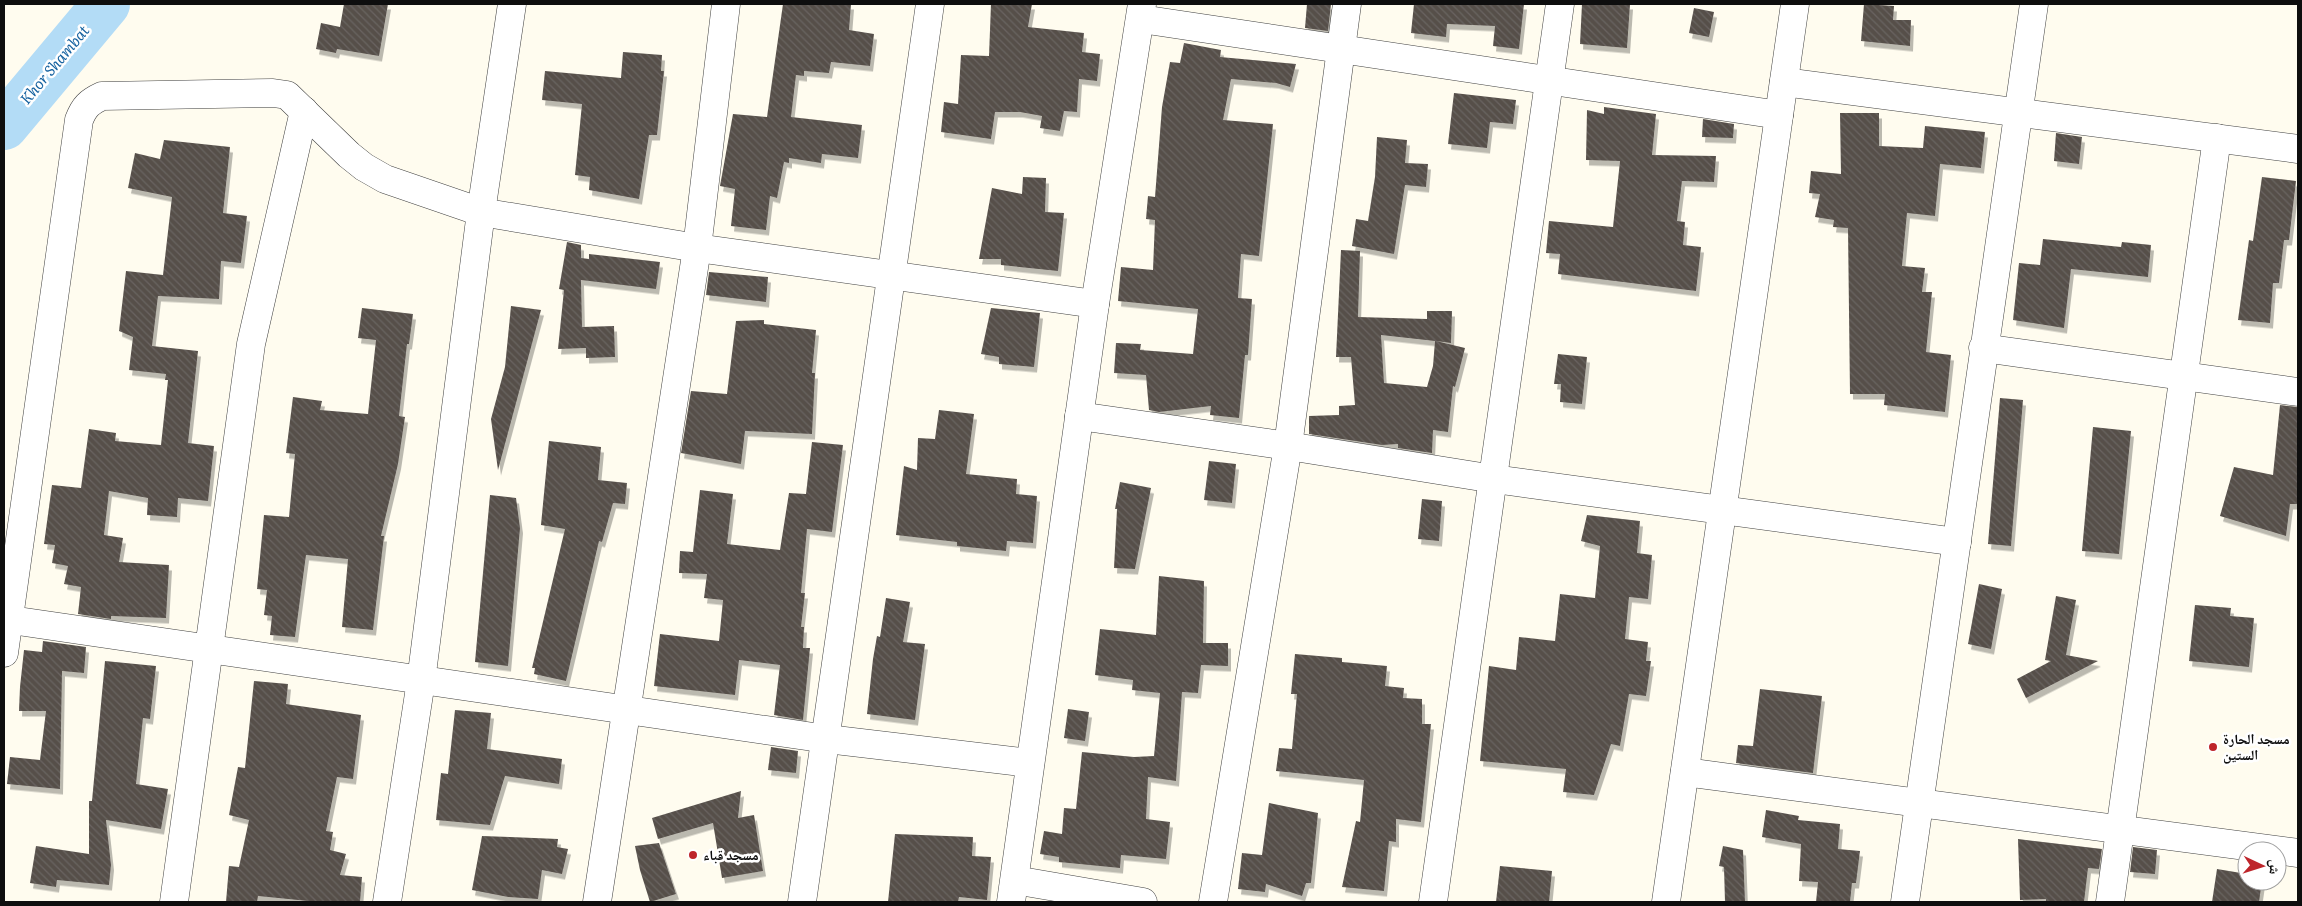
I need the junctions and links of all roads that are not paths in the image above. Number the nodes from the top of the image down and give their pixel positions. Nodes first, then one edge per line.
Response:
1 (512, 4) edge
2 (726, 4) edge
3 (930, 4) edge
4 (1347, 4) edge
5 (1560, 4) edge
6 (1795, 4) edge
7 (2034, 4) edge
8 (1141, 11) edge
9 (1340, 50) junction
10 (1548, 79) junction
11 (1784, 82) junction
12 (304, 112) junction
13 (2019, 112) junction
14 (1779, 115) junction
15 (2217, 138) junction
16 (2298, 149) edge
17 (481, 212) junction
18 (697, 248) junction
19 (890, 276) junction
20 (1095, 304) junction
21 (1983, 348) junction
22 (2184, 376) junction
23 (2298, 392) edge
24 (1079, 416) junction
25 (1288, 446) junction
26 (1494, 480) junction
27 (1722, 510) junction
28 (1957, 542) junction
29 (6, 620) edge
30 (208, 648) junction
31 (4, 653) edge
32 (421, 681) junction
33 (626, 710) junction
34 (827, 739) junction
35 (1030, 764) junction
36 (1685, 772) junction
37 (1919, 803) junction
38 (2120, 830) junction
39 (2298, 853) edge
40 (1013, 891) edge
41 (174, 902) edge
42 (387, 902) edge
43 (597, 902) edge
44 (802, 902) edge
45 (1143, 902) edge
46 (1213, 902) edge
47 (1433, 902) edge
48 (1666, 902) edge
49 (1905, 902) edge
50 (2110, 902) edge

1 - 17 street
2 - 18 street
3 - 19 street
4 - 9 street
5 - 10 street
6 - 11 street
7 - 13 street
8 - 9 street
8 - 20 street
9 - 10 street
9 - 25 street
10 - 14 street
10 - 26 street
11 - 13 street
11 - 14 street
12 - 17 street
12 - 29 street
12 - 30 street
13 - 15 street
13 - 21 street
14 - 27 street
15 - 16 street
15 - 22 street
17 - 18 street
17 - 32 street
18 - 19 street
18 - 33 street
19 - 20 street
19 - 34 street
20 - 24 street
21 - 22 street
21 - 28 street
22 - 23 street
22 - 38 street
24 - 25 street
24 - 35 street
25 - 26 street
25 - 46 street
26 - 27 street
26 - 47 street
27 - 28 street
27 - 36 street
28 - 37 street
29 - 30 street
29 - 31 street
30 - 32 street
30 - 41 street
32 - 33 street
32 - 42 street
33 - 34 street
33 - 43 street
34 - 35 street
34 - 44 street
35 - 40 street
36 - 37 street
36 - 48 street
37 - 38 street
37 - 49 street
38 - 39 street
38 - 50 street
40 - 45 street

